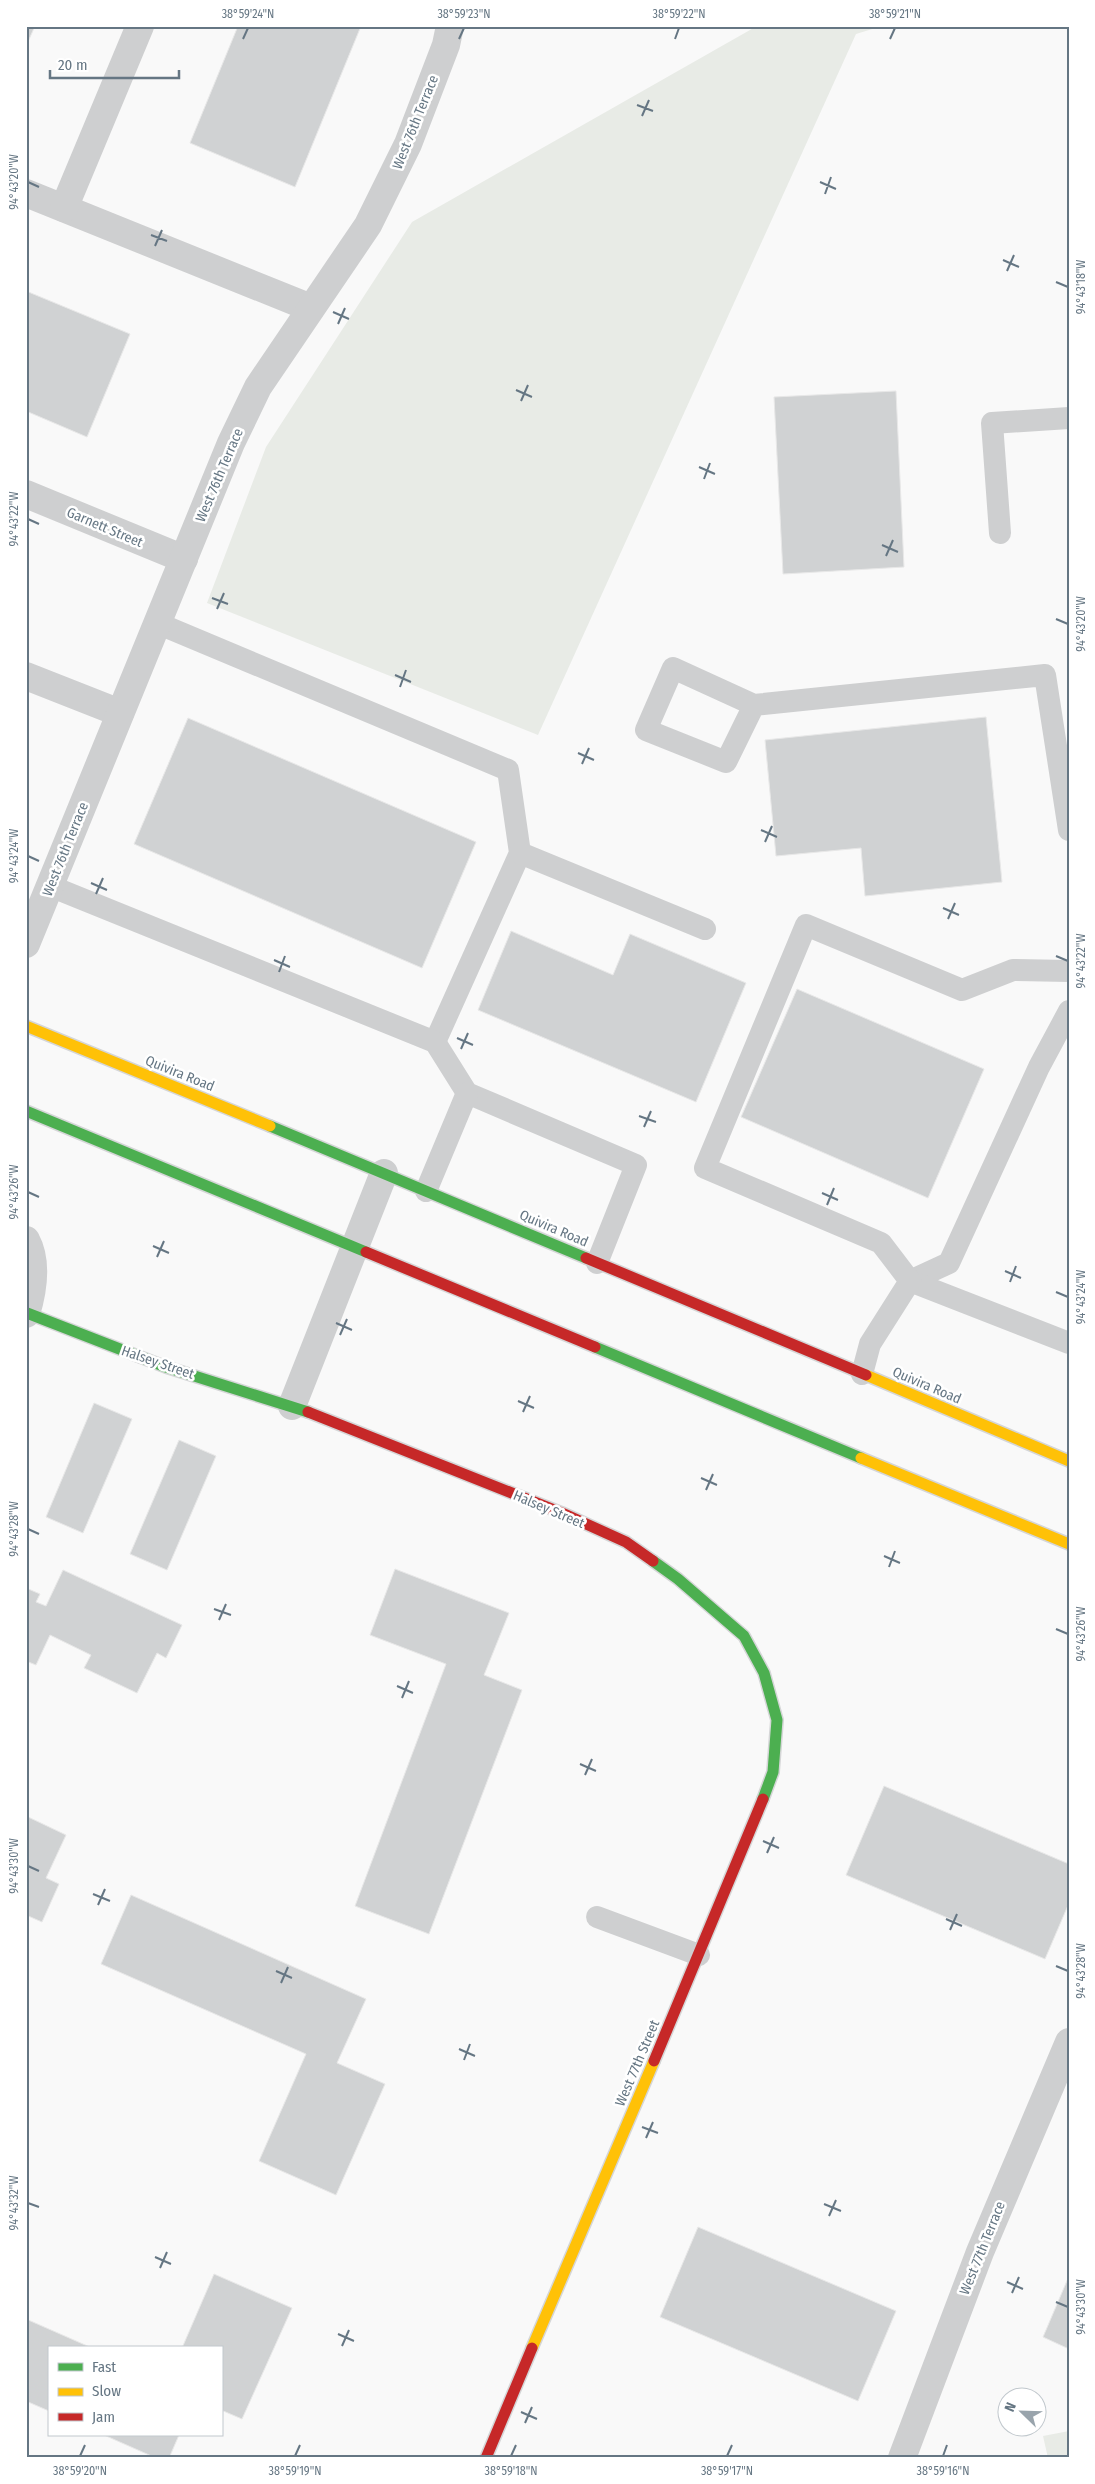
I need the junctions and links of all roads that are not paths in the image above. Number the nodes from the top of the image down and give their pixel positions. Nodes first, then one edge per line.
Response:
1 (140, 26) edge
2 (450, 26) edge
3 (26, 193) edge
4 (64, 208) junction
5 (311, 308) junction
6 (1069, 418) edge
7 (26, 494) edge
8 (1000, 532) dead end
9 (184, 560) junction
10 (157, 623) junction
11 (26, 676) edge
12 (754, 705) junction
13 (120, 713) junction
14 (1069, 830) edge
15 (520, 853) junction
16 (50, 886) junction
17 (705, 929) dead end
18 (26, 944) edge
19 (1069, 971) edge
20 (1069, 1011) edge
21 (26, 1026) edge
22 (435, 1042) junction
23 (467, 1093) junction
24 (26, 1111) edge
25 (384, 1173) junction
26 (426, 1191) junction
27 (26, 1240) edge
28 (356, 1246) junction
29 (597, 1263) junction
30 (910, 1281) junction
31 (26, 1314) edge
32 (1069, 1343) edge
33 (862, 1374) junction
34 (292, 1406) junction
35 (1069, 1461) edge
36 (1069, 1544) edge
37 (764, 1672) joint
38 (597, 1917) dead end
39 (699, 1955) junction
40 (1069, 2042) edge
41 (486, 2458) edge
42 (902, 2458) edge

1 - 4 street
2 - 5 street, West 76th Terrace
3 - 4 street
4 - 5 street
5 - 9 street, West 76th Terrace
6 - 8 lane
7 - 9 street, Garnett Street
9 - 10 street, West 76th Terrace
10 - 13 street, West 76th Terrace
10 - 15 lane
11 - 13 street
12 - 12 lane
12 - 14 lane
13 - 16 street, West 76th Terrace
15 - 17 lane
15 - 22 lane
16 - 18 street, West 76th Terrace
16 - 22 lane
19 - 30 lane
20 - 30 lane
21 - 25 main road, Quivira Road
22 - 23 lane
23 - 26 lane
23 - 29 lane
24 - 28 main road
25 - 26 main road, Quivira Road
25 - 28 street
26 - 29 main road, Quivira Road
27 - 31 street
28 - 34 street
28 - 36 main road
29 - 33 main road, Quivira Road
30 - 32 lane
30 - 33 lane
31 - 34 main road, Halsey Street
33 - 35 main road, Quivira Road
34 - 37 main road, Halsey Street
37 - 39 main road, West 77th Street
38 - 39 lane
39 - 41 main road, West 77th Street
40 - 42 street, West 77th Terrace

